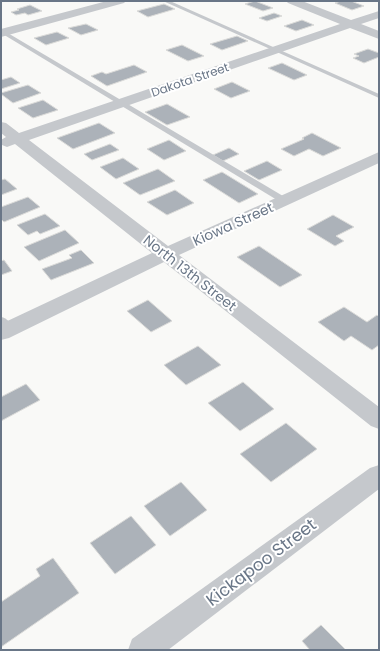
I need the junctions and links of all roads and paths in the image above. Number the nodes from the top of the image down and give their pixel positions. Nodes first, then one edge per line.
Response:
1 (120, 1) edge
2 (166, 1) edge
3 (292, 1) edge
4 (379, 14) edge
5 (352, 24) junction
6 (2, 32) edge
7 (379, 35) edge
8 (277, 50) junction
9 (379, 96) edge
10 (120, 104) junction
11 (1, 126) edge
12 (9, 141) edge
13 (379, 157) edge
14 (285, 202) junction
15 (166, 254) junction
16 (4, 327) edge
17 (379, 420) edge
18 (379, 475) edge
19 (143, 650) edge

1 - 6 street
2 - 8 lane
3 - 5 street
4 - 5 street, Dakota Street
5 - 7 street
5 - 8 street, Dakota Street
6 - 10 lane
8 - 9 lane
8 - 10 street, Dakota Street
10 - 12 street, Dakota Street
10 - 14 lane
11 - 12 street, North 13th Street
12 - 15 street, North 13th Street
13 - 14 street, Kiowa Street
14 - 15 street, Kiowa Street
15 - 16 street, Kiowa Street
15 - 17 street, North 13th Street
18 - 19 street, Kickapoo Street

